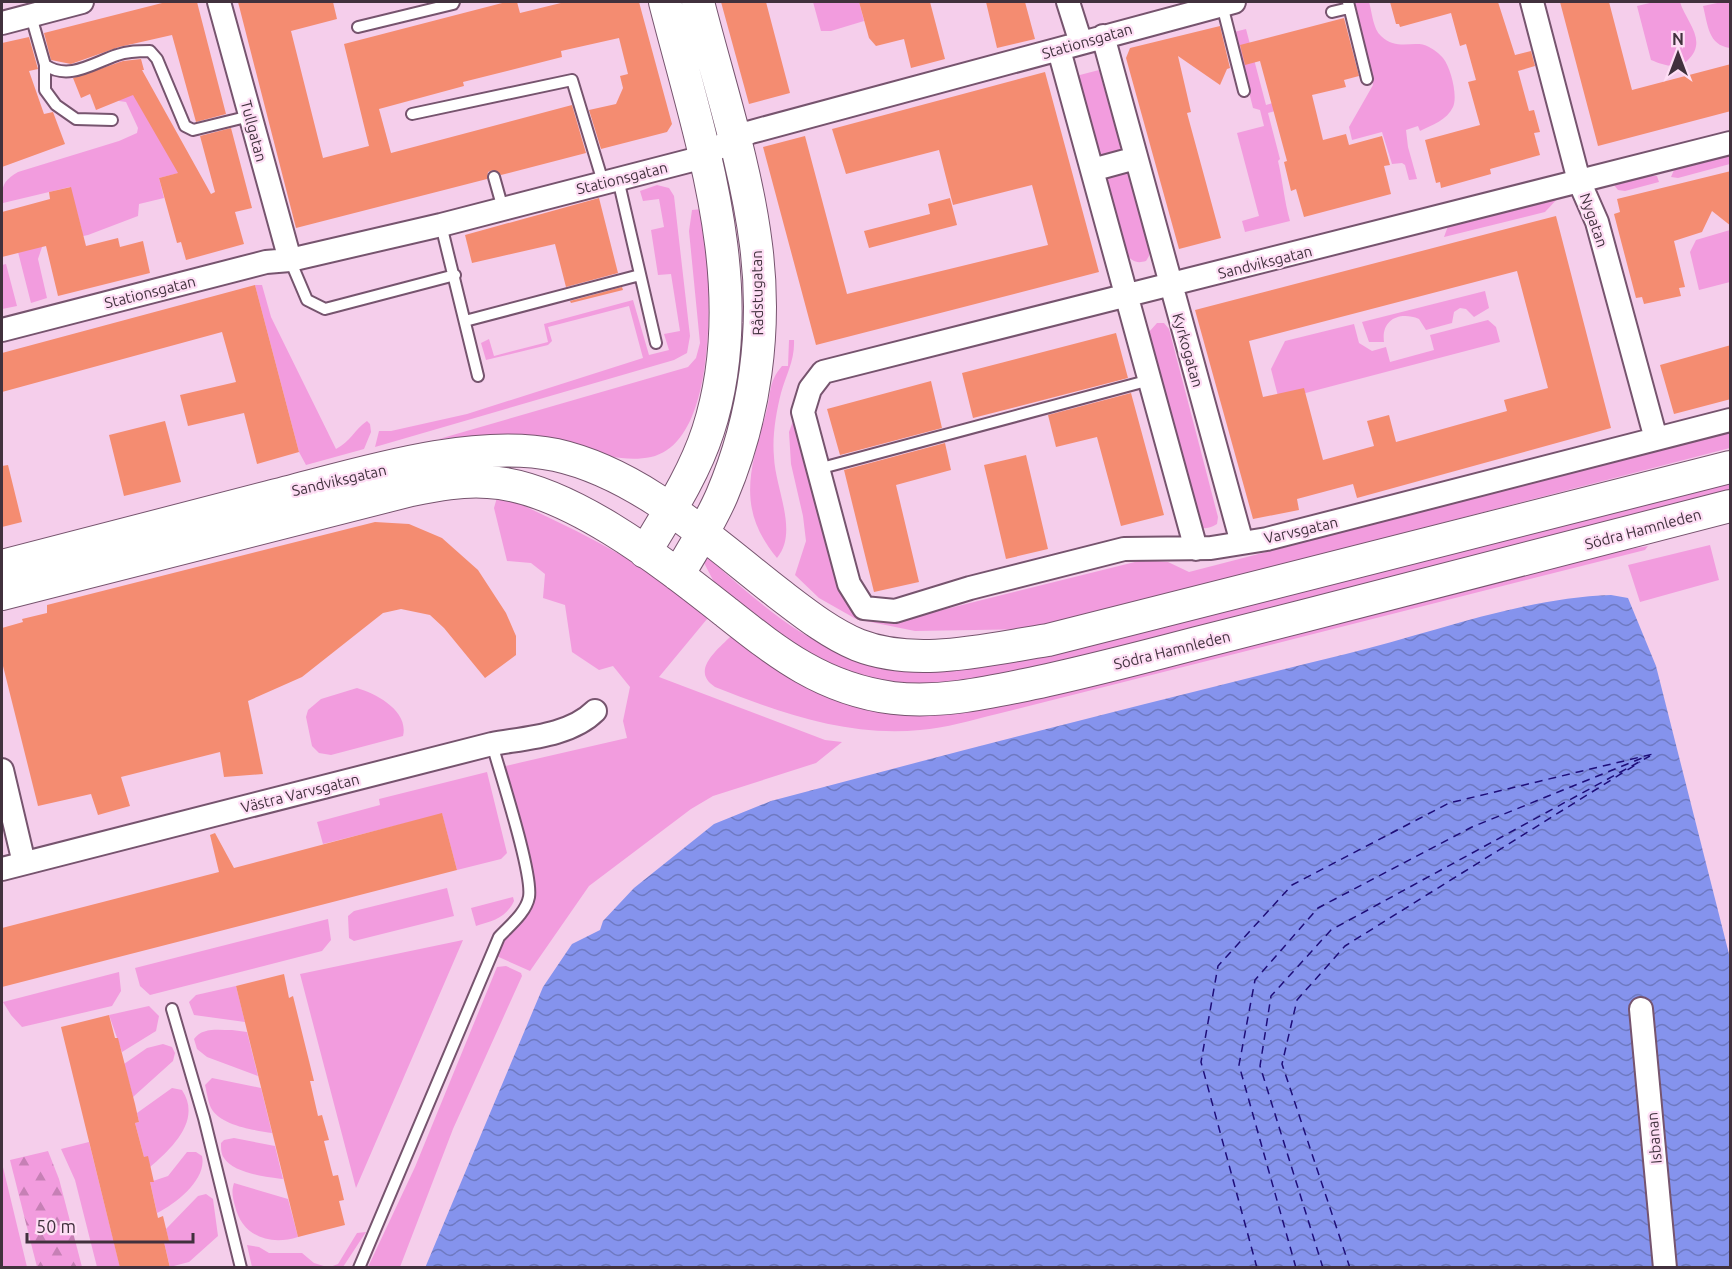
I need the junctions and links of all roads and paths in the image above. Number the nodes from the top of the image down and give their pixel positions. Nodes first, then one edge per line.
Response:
1 (82, 2) edge
2 (219, 2) edge
3 (454, 2) edge
4 (665, 2) edge
5 (698, 2) edge
6 (1068, 2) edge
7 (1532, 2) edge
8 (1228, 3) edge
9 (1349, 5) edge
10 (1332, 12) dead end
11 (31, 16) junction
12 (2, 23) edge
13 (358, 27) dead end
14 (1103, 36) junction
15 (1081, 43) junction
16 (1059, 50) junction
17 (45, 65) junction
18 (1367, 79) dead end
19 (1244, 91) dead end
20 (412, 114) dead end
21 (250, 116) junction
22 (112, 120) dead end
23 (733, 138) junction
24 (1731, 143) edge
25 (704, 157) junction
26 (1136, 158) junction
27 (1092, 170) junction
28 (494, 177) dead end
29 (610, 180) junction
30 (1579, 181) junction
31 (503, 209) junction
32 (441, 225) junction
33 (290, 260) junction
34 (455, 275) junction
35 (640, 275) junction
36 (1170, 286) junction
37 (1127, 297) junction
38 (465, 321) junction
39 (2, 330) edge
40 (656, 343) dead end
41 (478, 376) dead end
42 (1150, 380) junction
43 (1731, 420) edge
44 (1656, 439) junction
45 (1731, 467) edge
46 (817, 469) junction
47 (1731, 506) edge
48 (670, 511) junction
49 (702, 534) junction
50 (1242, 543) junction
51 (1196, 549) junction
52 (645, 552) junction
53 (2, 566) edge
54 (678, 575) junction
55 (2, 594) edge
56 (595, 711) dead end
57 (492, 744) junction
58 (2, 770) edge
59 (24, 863) junction
60 (2, 869) edge
61 (172, 1009) dead end
62 (1641, 1009) dead end
63 (241, 1268) edge
64 (358, 1268) edge
65 (1665, 1268) edge

1 - 11 street
2 - 21 street, Tullgatan
3 - 13 lane
4 - 25 main road, Rådstugatan
5 - 23 main road, Rådstugatan
6 - 15 street
7 - 30 street, Nygatan
8 - 14 street, Stationsgatan
8 - 19 lane
9 - 10 lane
9 - 18 lane
11 - 12 street
11 - 17 lane
14 - 15 street, Stationsgatan
14 - 26 street, Kyrkogatan
15 - 16 street, Stationsgatan
16 - 23 street, Stationsgatan
16 - 27 street
17 - 21 lane
17 - 22 lane
20 - 29 lane
21 - 33 street, Tullgatan
23 - 25 street, Stationsgatan
23 - 49 main road, Rådstugatan
24 - 30 street, Sandviksgatan
25 - 29 street, Stationsgatan
25 - 48 main road, Rådstugatan
26 - 27 street
26 - 36 street, Kyrkogatan
27 - 37 street
28 - 31 lane
29 - 31 street, Stationsgatan
29 - 35 lane
30 - 36 street, Sandviksgatan
30 - 44 street, Nygatan
31 - 32 street, Stationsgatan
32 - 33 street, Stationsgatan
32 - 34 lane
33 - 34 lane
33 - 39 street, Stationsgatan
34 - 38 lane
35 - 38 lane
35 - 40 lane
36 - 37 street, Sandviksgatan
36 - 50 street, Kyrkogatan
37 - 42 street
37 - 46 street, Sandviksgatan
38 - 41 lane
42 - 46 lane
42 - 51 street
43 - 44 street, Varvsgatan
44 - 50 street, Varvsgatan
45 - 49 main road
46 - 51 street, Varvsgatan
47 - 54 main road, Södra Hamnleden
48 - 49 main road
48 - 52 main road, Rådstugatan
48 - 53 main road, Sandviksgatan
49 - 54 main road, Rådstugatan
50 - 51 street, Varvsgatan
52 - 54 main road, Södra Hamnleden
52 - 55 main road, Sandviksgatan
56 - 57 street, Västra Varvsgatan
57 - 59 street, Västra Varvsgatan
57 - 64 lane
58 - 59 street
59 - 60 street, Västra Varvsgatan
61 - 63 lane
62 - 65 street, Isbanan

